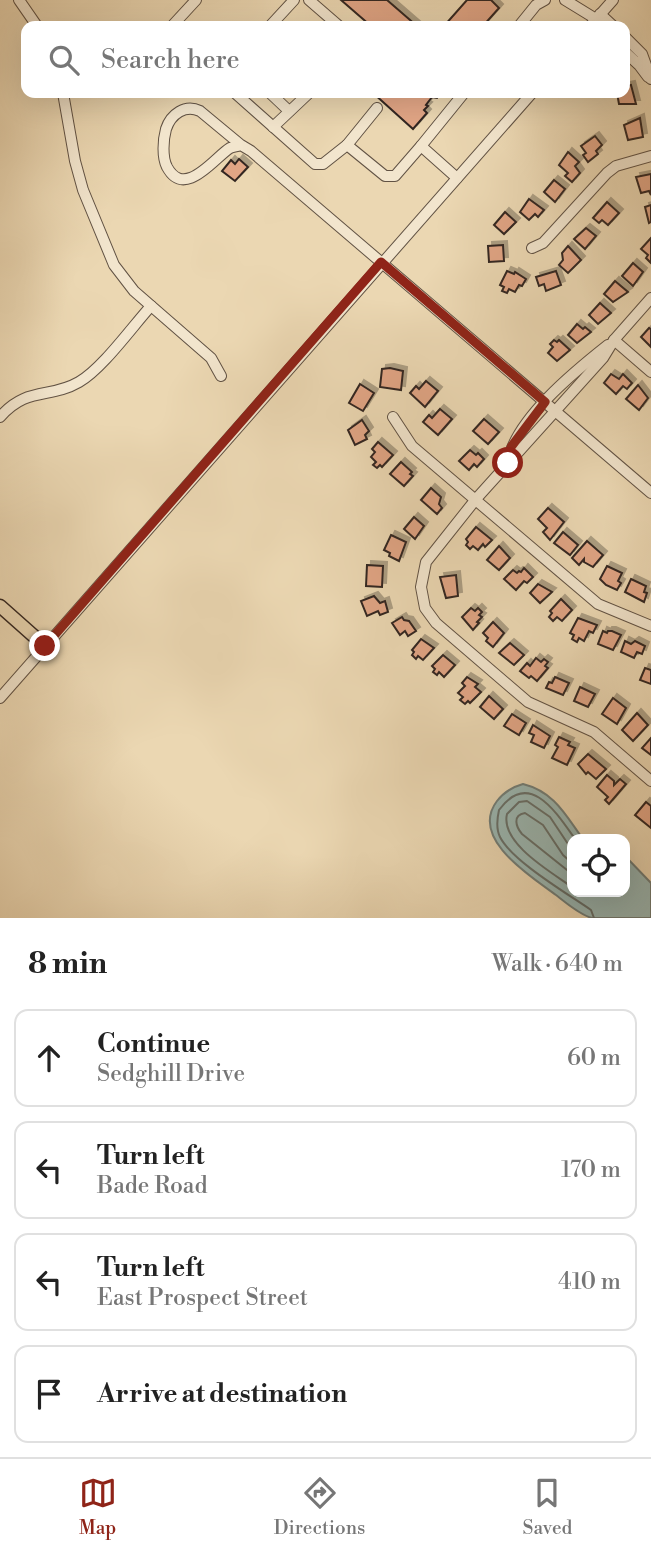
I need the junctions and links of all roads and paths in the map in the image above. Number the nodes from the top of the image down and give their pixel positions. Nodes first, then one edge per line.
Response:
1 (19, 0) edge
2 (196, 0) edge
3 (294, 0) edge
4 (309, 0) edge
5 (545, 0) edge
6 (565, 0) edge
7 (613, 0) edge
8 (34, 21) edge
9 (177, 21) edge
10 (275, 21) edge
11 (333, 21) edge
12 (523, 21) edge
13 (594, 21) edge
14 (596, 21) edge
15 (630, 42) edge
16 (630, 57) edge
17 (651, 81) edge
18 (65, 98) edge
19 (241, 98) edge
20 (275, 98) edge
21 (303, 98) edge
22 (460, 98) edge
23 (527, 98) edge
24 (377, 108) dead end
25 (289, 111) junction
26 (273, 127) junction
27 (241, 145) junction
28 (347, 145) junction
29 (421, 146) junction
30 (651, 156) edge
31 (457, 178) junction
32 (532, 248) dead end
33 (381, 262) junction
34 (651, 298) edge
35 (151, 306) junction
36 (614, 340) junction
37 (651, 372) edge
38 (221, 376) dead end
39 (545, 402) junction
40 (555, 410) junction
41 (0, 417) edge
42 (393, 417) dead end
43 (508, 463) junction
44 (651, 494) edge
45 (476, 499) junction
46 (0, 606) edge
47 (651, 626) edge
48 (45, 646) junction
49 (0, 698) edge
50 (651, 780) edge

1 - 8 street
2 - 9 street
3 - 10 street
4 - 11 street
5 - 12 street
6 - 13 street
7 - 14 street
15 - 17 street
16 - 17 street
18 - 35 street
19 - 26 street
20 - 25 street
21 - 25 street
22 - 29 street
23 - 31 street
24 - 28 street
25 - 26 street
26 - 28 street
27 - 27 street
27 - 33 street
28 - 29 street
29 - 31 street
30 - 32 street
31 - 33 street
33 - 39 street
33 - 48 street
34 - 36 street
35 - 38 street
35 - 41 street
36 - 37 street
36 - 39 street
36 - 40 street
39 - 40 street
39 - 43 street
40 - 43 street
40 - 44 street
42 - 45 street
43 - 45 street
45 - 47 street
45 - 50 street
46 - 48 main road
48 - 49 street

